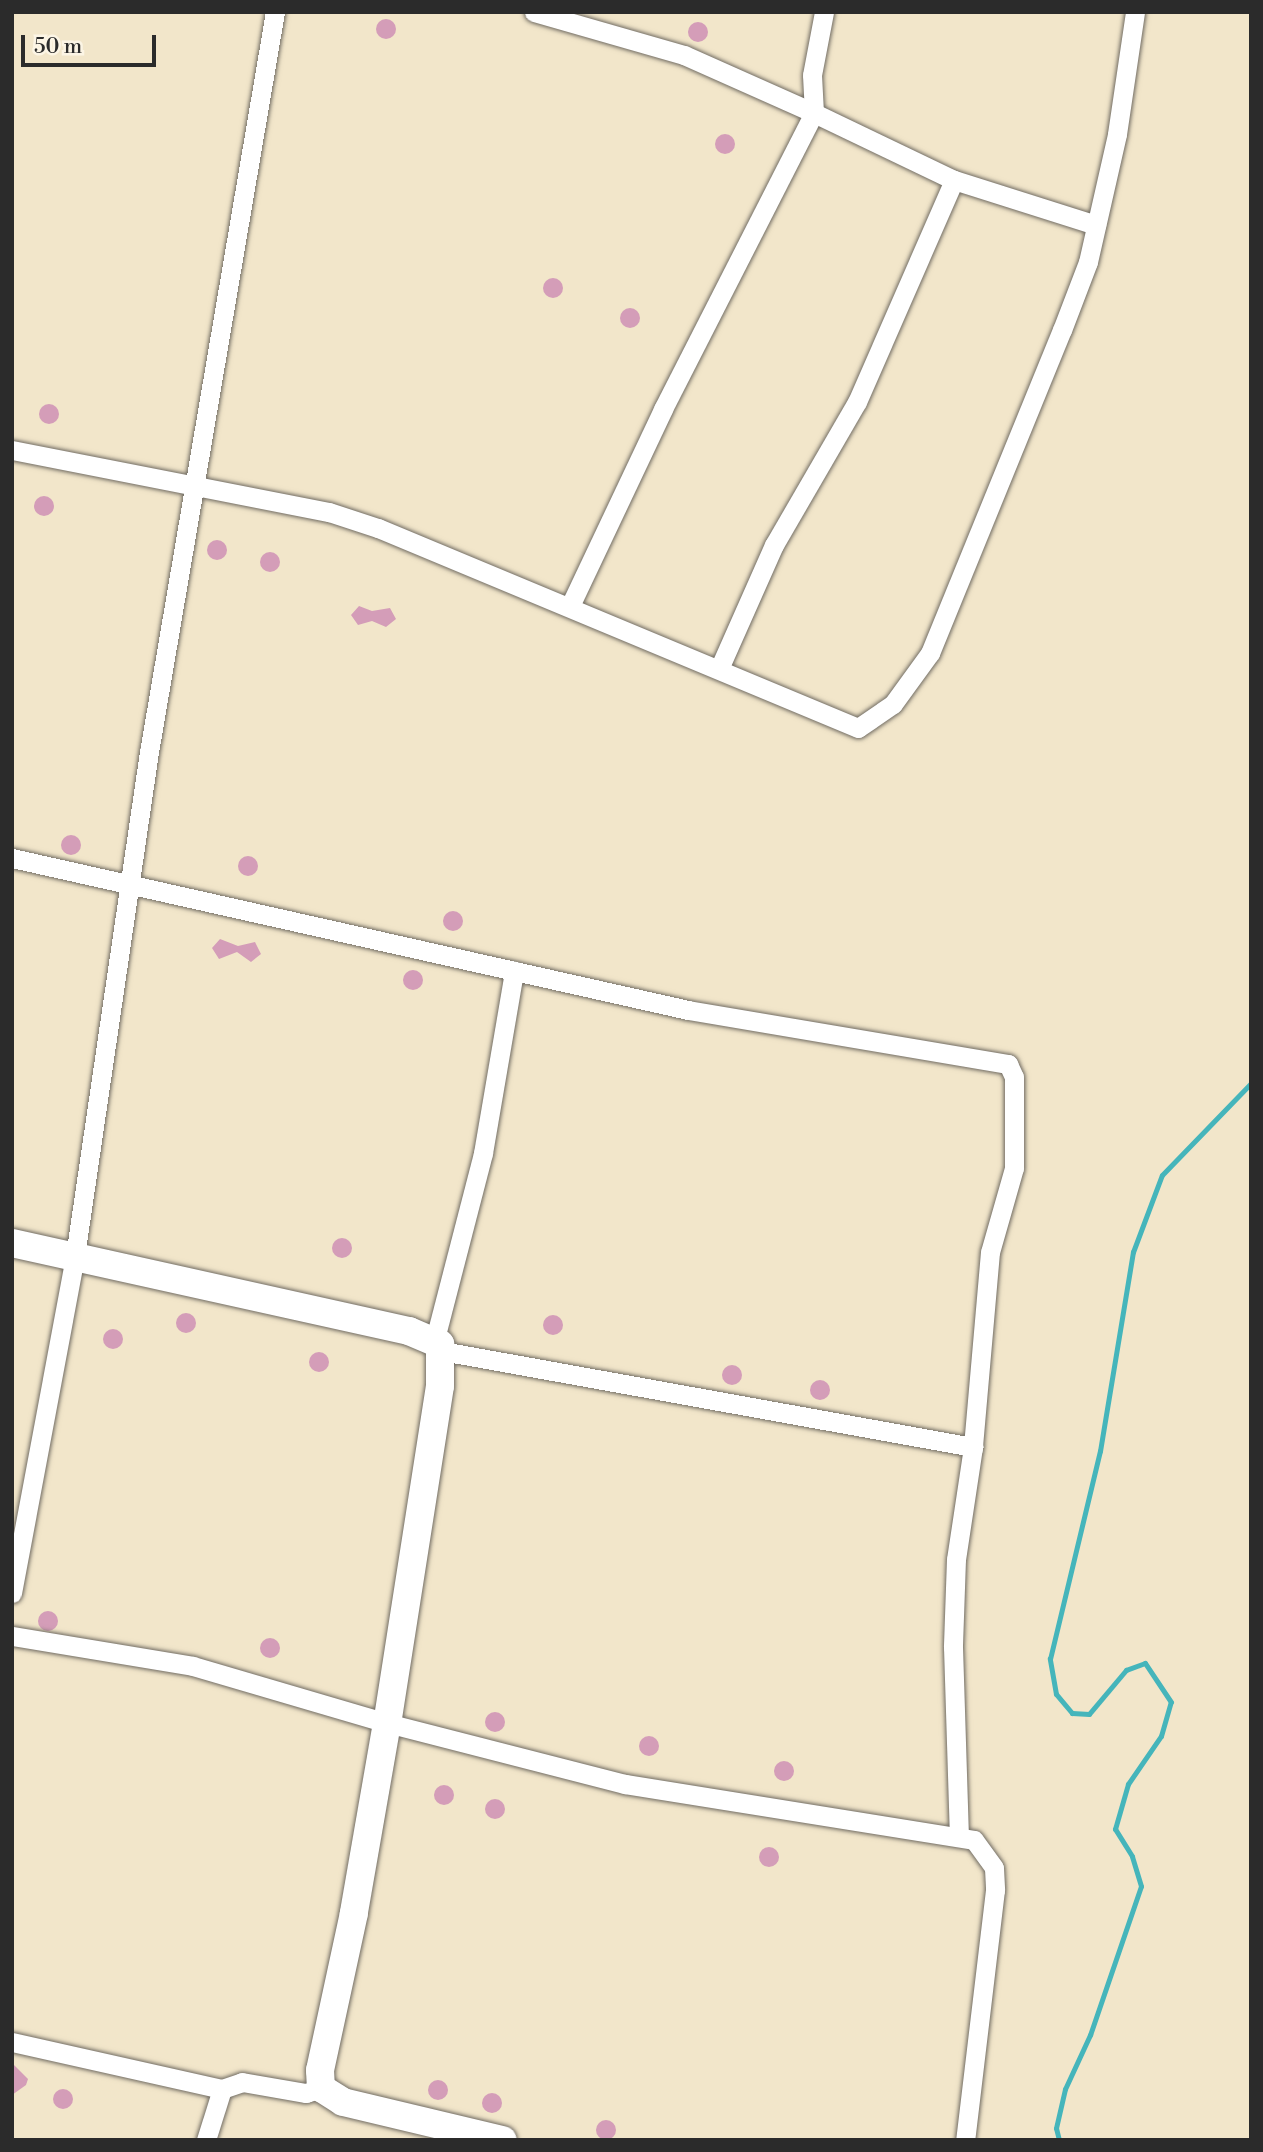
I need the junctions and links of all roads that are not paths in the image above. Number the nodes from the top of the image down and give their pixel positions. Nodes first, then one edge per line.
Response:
1 (275, 12) edge
2 (534, 12) edge
3 (824, 12) edge
4 (1135, 12) edge
5 (814, 113) junction
6 (954, 180) junction
7 (1096, 225) junction
8 (12, 450) edge
9 (196, 490) junction
10 (570, 606) junction
11 (719, 669) junction
12 (12, 858) edge
13 (128, 886) junction
14 (514, 971) junction
15 (12, 1243) edge
16 (75, 1256) junction
17 (438, 1345) junction
18 (973, 1447) junction
19 (12, 1593) edge
20 (12, 1636) edge
21 (387, 1723) junction
22 (959, 1836) junction
23 (12, 2042) edge
24 (321, 2088) junction
25 (222, 2089) junction
26 (505, 2139) edge
27 (206, 2140) edge
28 (965, 2140) edge

1 - 9 street
2 - 5 street
3 - 5 street
4 - 7 street
5 - 6 street
5 - 10 street
6 - 7 street
6 - 11 street
7 - 11 street
8 - 9 street
9 - 10 street
9 - 13 street
10 - 11 street
12 - 13 street
13 - 14 street
13 - 16 street
14 - 17 street
14 - 18 street
15 - 16 street
16 - 17 street
16 - 19 street
17 - 18 street
17 - 21 street
18 - 22 street
20 - 21 street
21 - 22 street
21 - 24 street
22 - 28 street
23 - 25 street
24 - 25 street
24 - 26 street
25 - 27 street

